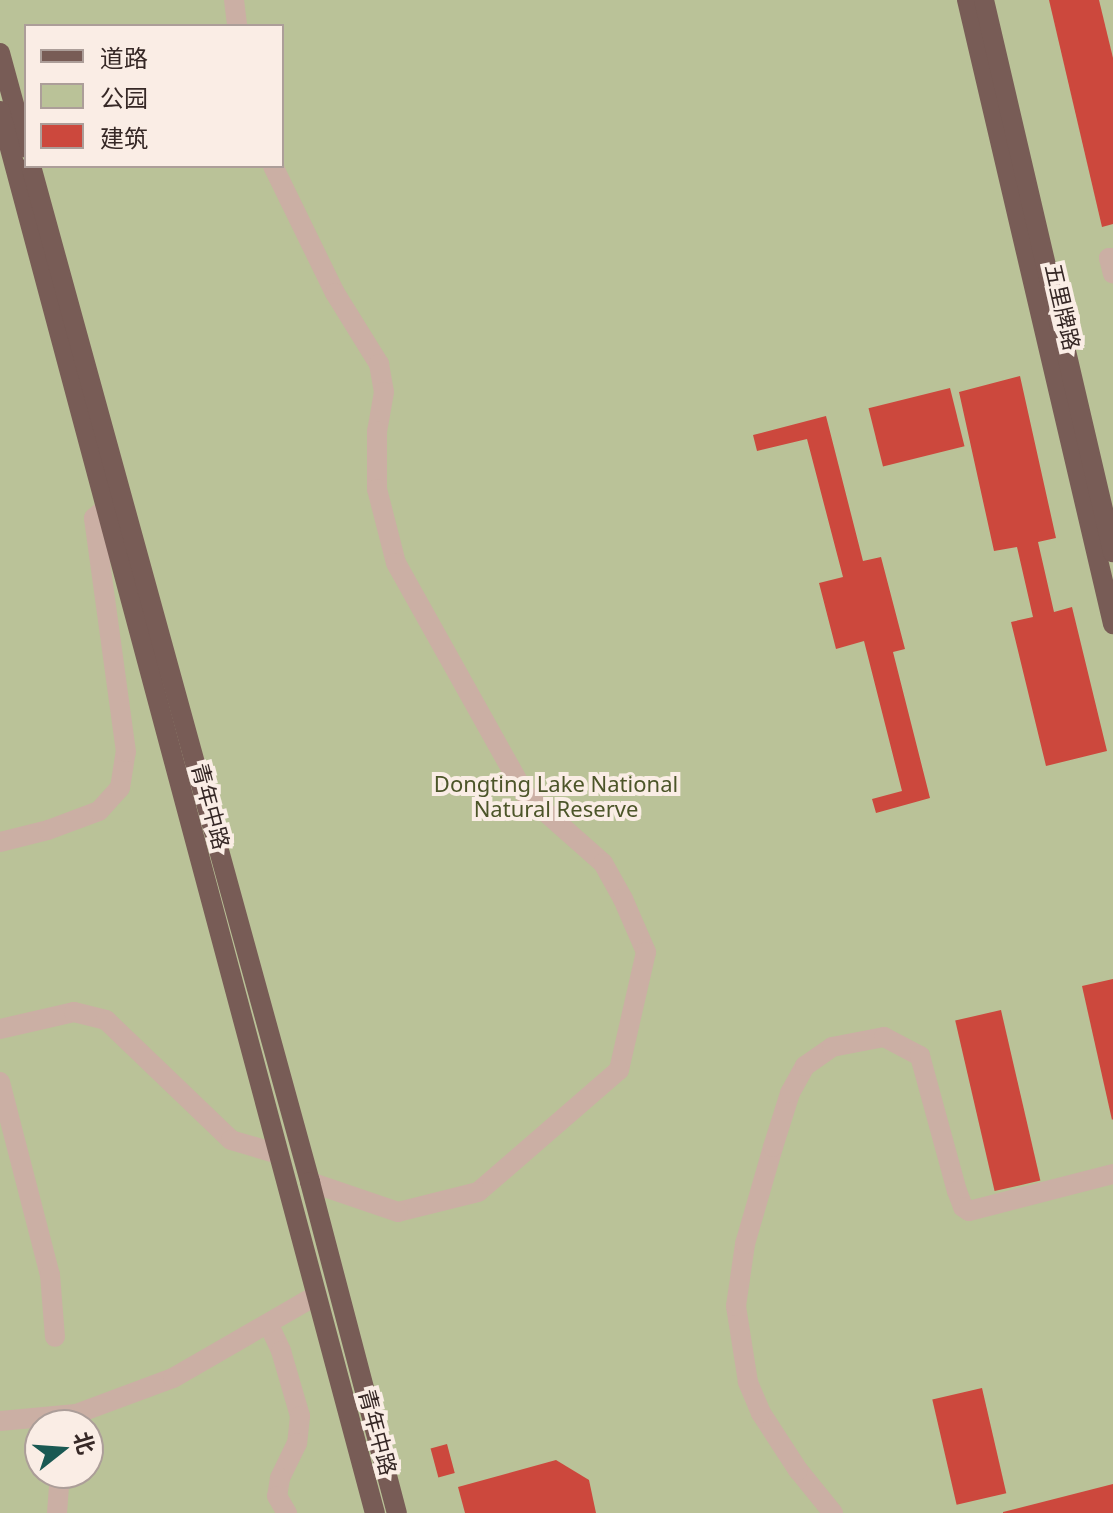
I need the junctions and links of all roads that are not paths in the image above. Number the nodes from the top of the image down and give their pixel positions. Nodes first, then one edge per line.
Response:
1 (234, 0) edge
2 (967, 0) edge
3 (984, 0) edge
4 (237, 24) edge
5 (0, 53) edge
6 (0, 111) edge
7 (24, 141) edge
8 (32, 168) edge
9 (274, 168) edge
10 (1113, 258) edge
11 (1113, 274) edge
12 (106, 508) junction
13 (1113, 552) edge
14 (1113, 624) edge
15 (0, 842) edge
16 (0, 1029) edge
17 (0, 1082) edge
18 (279, 1154) junction
19 (1113, 1174) edge
20 (310, 1182) junction
21 (317, 1295) junction
22 (269, 1325) junction
23 (55, 1337) dead end
24 (89, 1409) edge
25 (0, 1421) edge
26 (24, 1421) edge
27 (59, 1489) edge
28 (57, 1513) edge
29 (287, 1513) edge
30 (375, 1513) edge
31 (397, 1513) edge
32 (833, 1513) edge

1 - 4 street
2 - 14 main road, 五里牌路
3 - 13 main road, 五里牌路
5 - 7 main road
6 - 12 main road, 青年中路
8 - 20 main road
9 - 20 street
10 - 11 street
12 - 15 street
12 - 18 main road, 青年中路
16 - 18 street
17 - 23 street
18 - 21 main road, 青年中路
19 - 32 street
20 - 31 main road
21 - 22 street
21 - 30 main road, 青年中路
22 - 24 street
22 - 29 street
25 - 26 street
27 - 28 street

